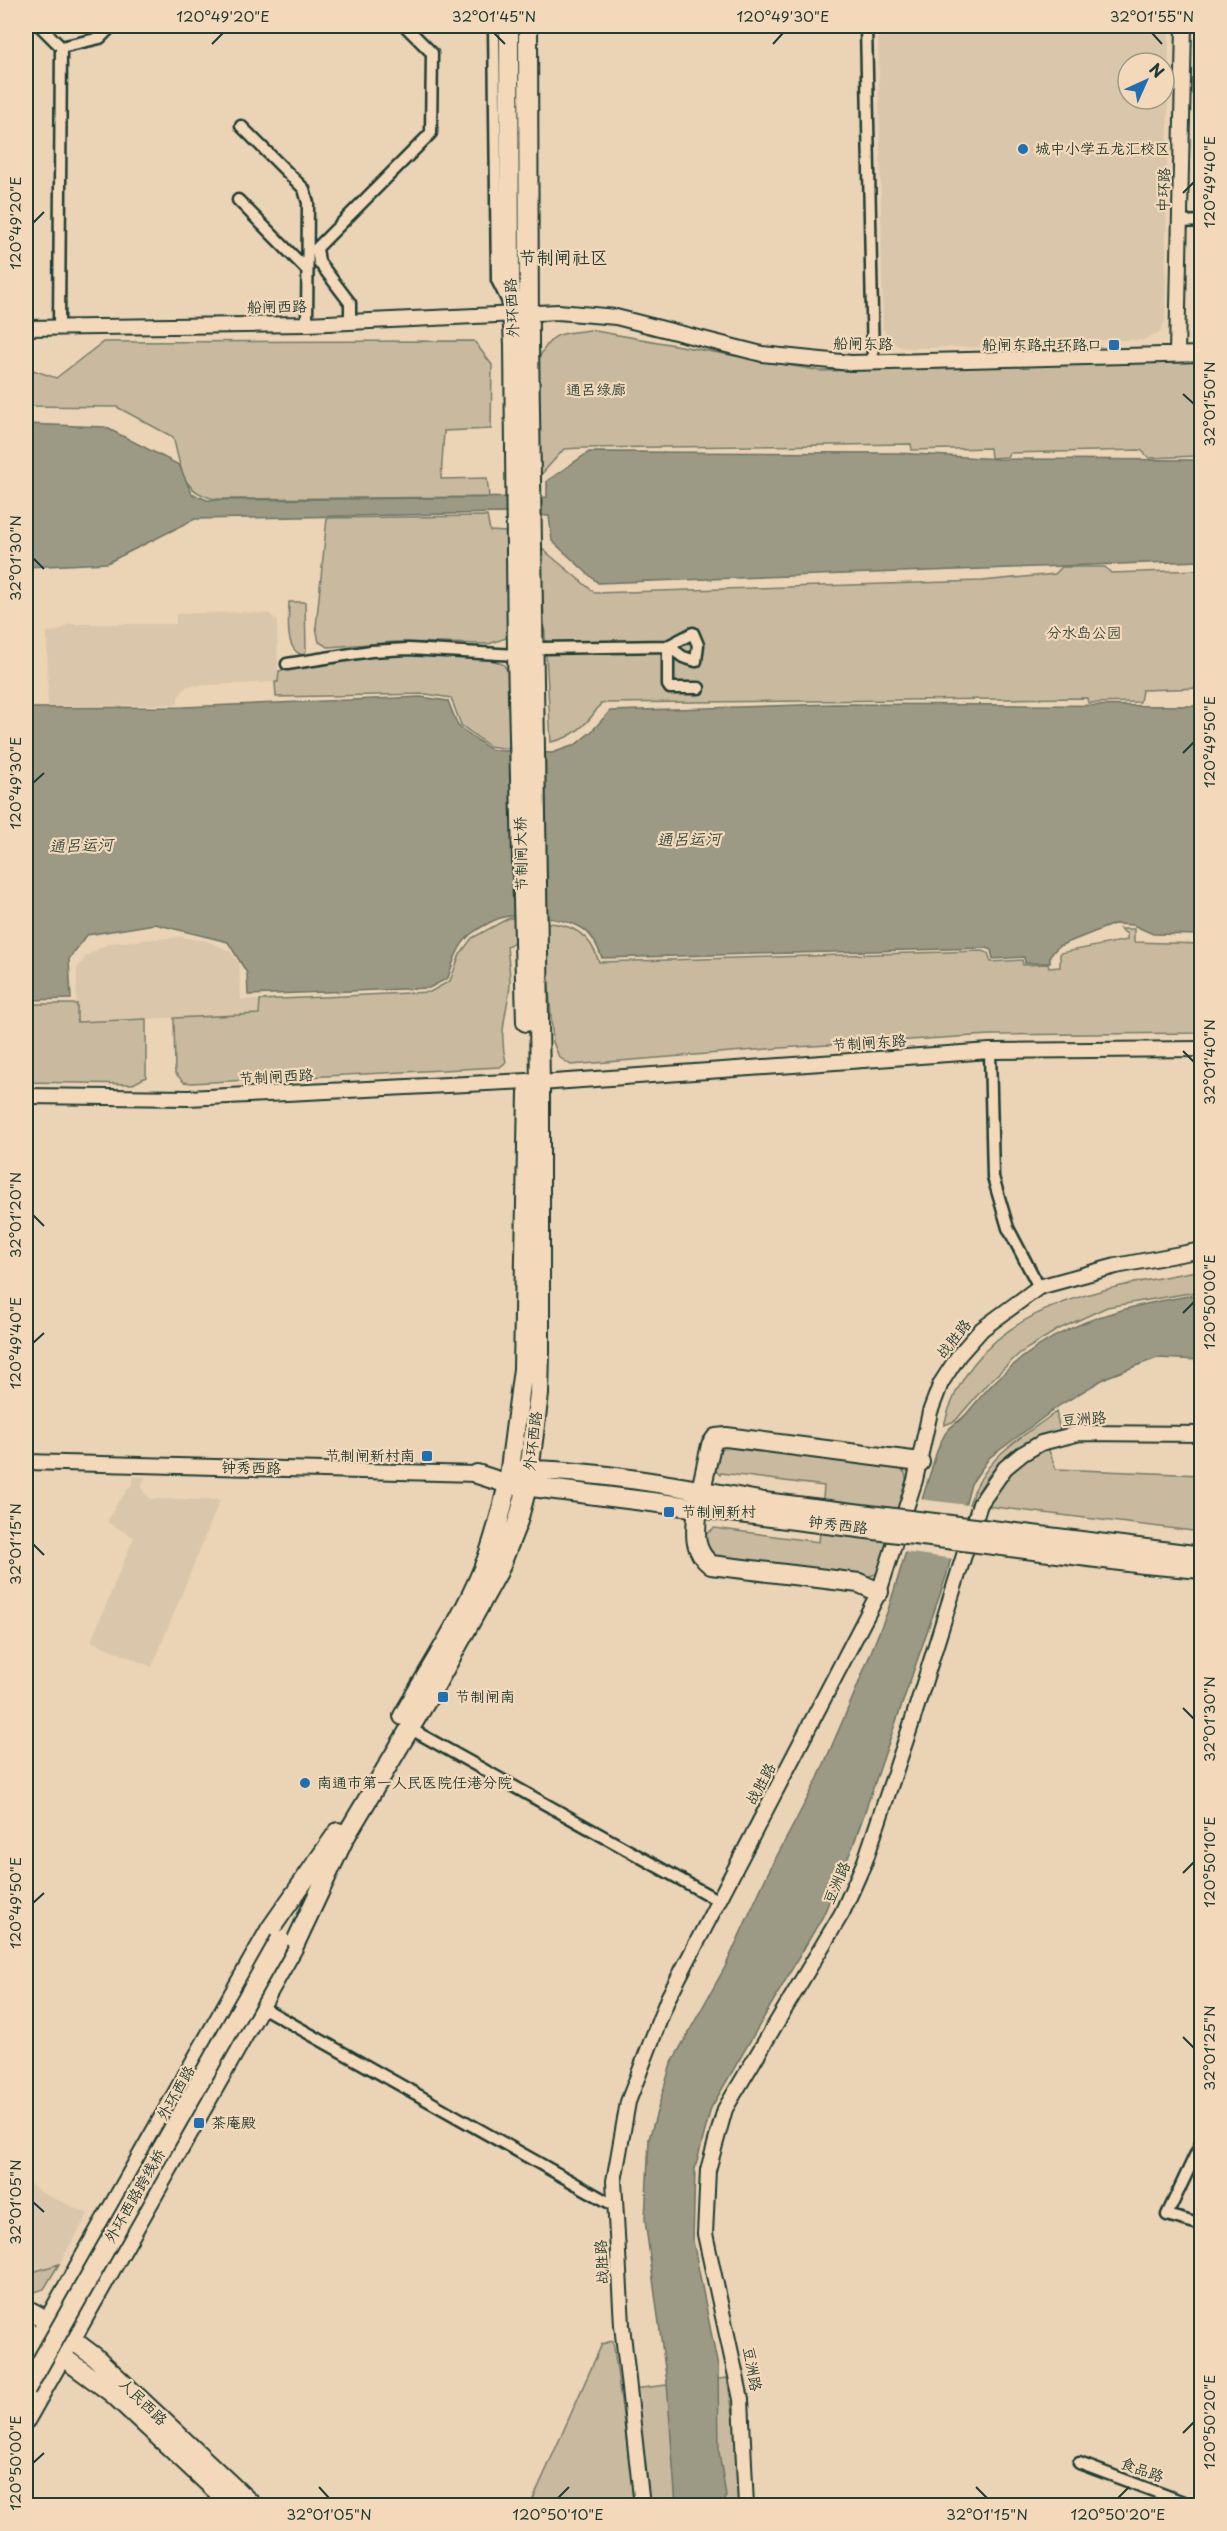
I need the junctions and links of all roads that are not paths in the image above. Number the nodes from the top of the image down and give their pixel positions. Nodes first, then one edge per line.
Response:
1 (40, 26) edge
2 (112, 26) edge
3 (405, 26) edge
4 (494, 26) edge
5 (509, 26) edge
6 (528, 26) edge
7 (866, 26) edge
8 (1184, 26) edge
9 (61, 48) junction
10 (241, 126) dead end
11 (238, 201) dead end
12 (1202, 221) edge
13 (1180, 222) junction
14 (308, 270) junction
15 (511, 312) junction
16 (530, 314) junction
17 (350, 321) junction
18 (307, 324) junction
19 (59, 327) junction
20 (26, 328) edge
21 (1177, 354) junction
22 (1202, 354) edge
23 (873, 362) junction
24 (522, 482) junction
25 (525, 655) junction
26 (287, 664) dead end
27 (699, 688) dead end
28 (531, 997) joint
29 (1202, 1049) edge
30 (990, 1052) junction
31 (534, 1082) junction
32 (26, 1096) edge
33 (1202, 1250) edge
34 (1039, 1287) junction
35 (1202, 1434) edge
36 (26, 1462) edge
37 (920, 1462) junction
38 (477, 1474) joint
39 (509, 1477) junction
40 (529, 1478) junction
41 (700, 1498) junction
42 (1145, 1557) junction
43 (1202, 1557) edge
44 (1202, 1569) edge
45 (879, 1592) junction
46 (409, 1728) junction
47 (341, 1836) junction
48 (718, 1900) junction
49 (280, 1941) joint
50 (260, 2006) junction
51 (1202, 2140) edge
52 (615, 2206) junction
53 (1202, 2225) edge
54 (26, 2309) edge
55 (36, 2329) edge
56 (67, 2346) junction
57 (26, 2360) edge
58 (26, 2389) edge
59 (26, 2419) edge
60 (1079, 2463) dead end
61 (233, 2505) edge
62 (253, 2505) edge
63 (642, 2505) edge
64 (746, 2505) edge
65 (1194, 2505) edge

1 - 9 street
2 - 9 street
3 - 17 street
4 - 15 street
5 - 15 main road, 外环西路
6 - 16 main road, 外环西路
7 - 23 street
8 - 13 street, 中环路
9 - 19 street
10 - 14 street
11 - 14 street
12 - 13 street
13 - 21 street, 中环路
14 - 18 street
15 - 16 street, 船闸西路
15 - 17 street, 船闸西路
15 - 24 main road, 外环西路
16 - 23 street, 船闸东路
16 - 24 main road, 外环西路
17 - 18 street, 船闸西路
18 - 19 street, 船闸西路
19 - 20 street, 船闸西路
21 - 22 street, 船闸东路
21 - 23 street, 船闸东路
24 - 25 main road
25 - 26 street
25 - 27 street
25 - 28 main road, 节制闸大桥
28 - 31 main road, 外环西路
29 - 30 street, 节制闸东路
30 - 31 street, 节制闸东路
30 - 34 street
31 - 32 street, 节制闸西路
31 - 39 main road, 外环西路
31 - 40 main road, 外环西路
33 - 34 street, 战胜路
34 - 37 street, 战胜路
35 - 64 street, 豆洲路
36 - 38 street, 钟秀西路
37 - 41 main road
37 - 45 street, 战胜路
38 - 39 main road, 外环西路
39 - 40 main road, 钟秀西路
39 - 47 main road, 外环西路
40 - 41 main road, 钟秀西路
40 - 46 main road, 外环西路
41 - 42 main road, 钟秀西路, bridge
41 - 45 main road
42 - 43 main road, 钟秀西路
42 - 44 main road, 钟秀西路
45 - 48 street, 战胜路
46 - 47 main road, 外环西路
46 - 48 street
47 - 49 main road, 外环西路
47 - 50 main road, 外环西路
47 - 55 main road, 外环西路
48 - 52 street, 战胜路
49 - 58 main road, 外环西路跨线桥, bridge
50 - 52 street
50 - 56 main road, 外环西路
51 - 53 street
52 - 63 street, 战胜路
54 - 55 main road, 人民西路
55 - 56 main road, 人民西路
55 - 57 main road, 外环西路
56 - 59 main road, 外环西路
56 - 61 main road, 人民西路
56 - 62 main road, 人民西路
60 - 65 street, 食品路

